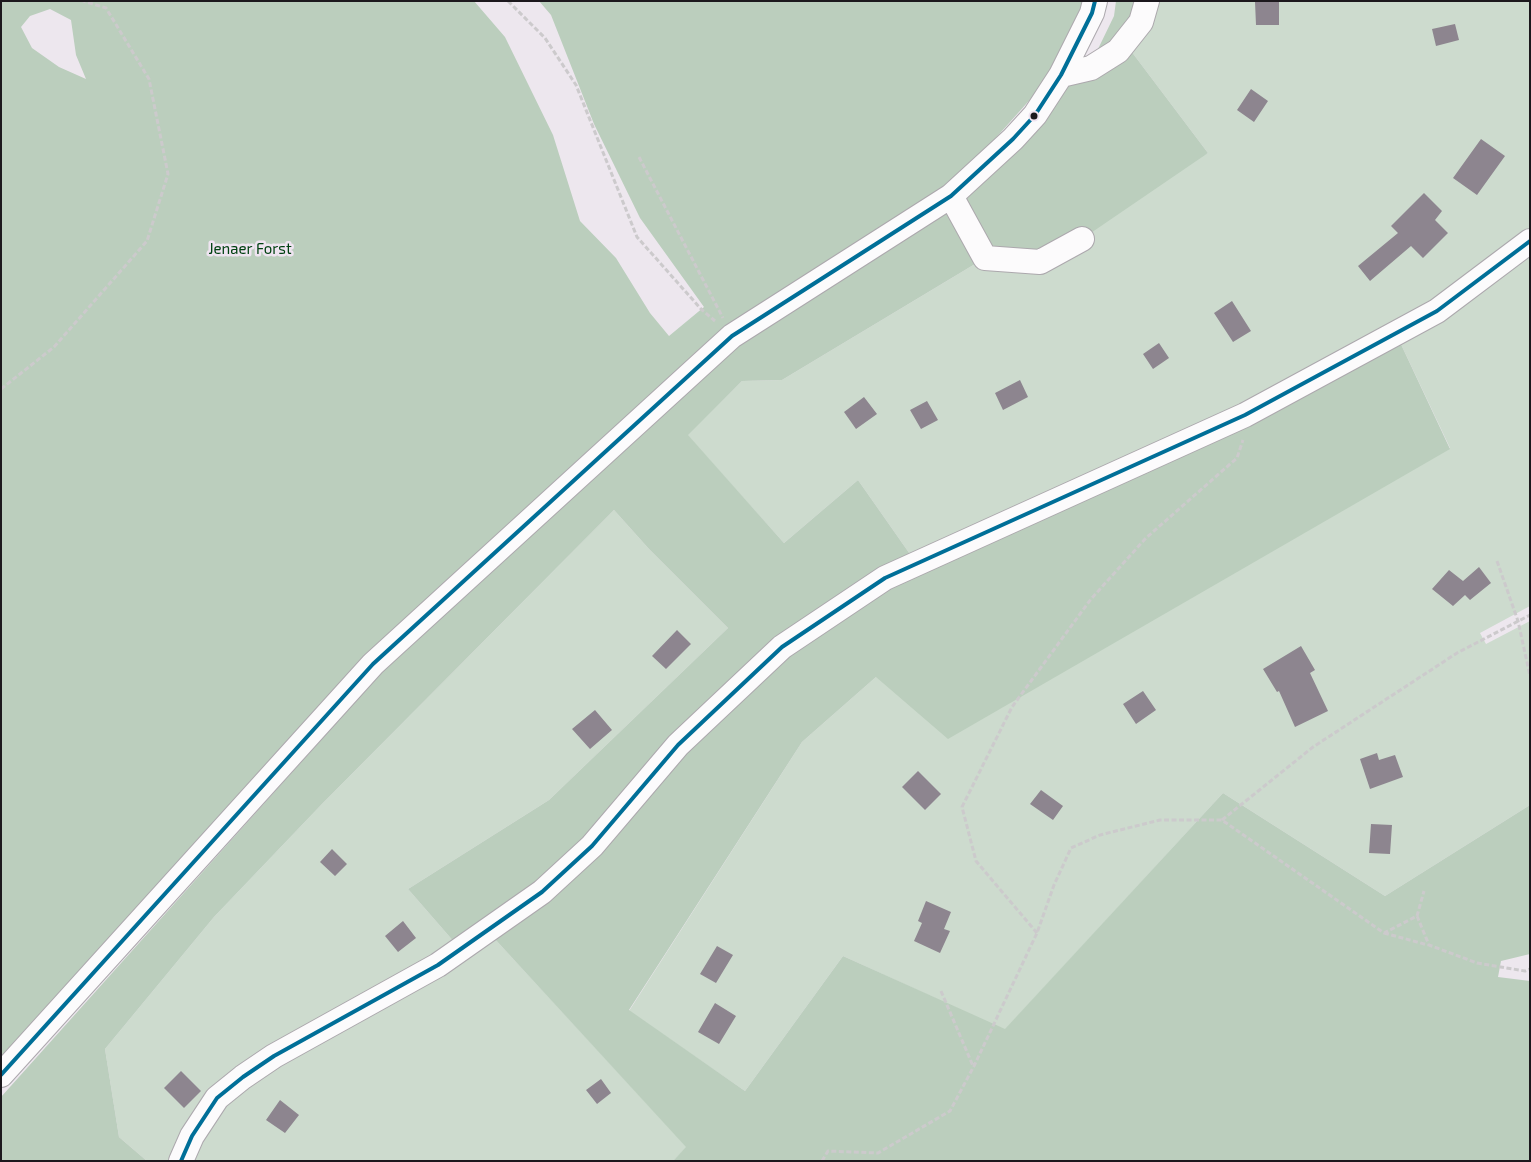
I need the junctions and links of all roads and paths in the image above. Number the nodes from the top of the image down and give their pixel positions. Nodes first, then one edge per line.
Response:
1 (83, 1) edge
2 (508, 1) edge
3 (1095, 1) edge
4 (1147, 1) edge
5 (1061, 75) junction
6 (639, 157) dead end
7 (951, 196) junction
8 (1082, 239) dead end
9 (1530, 241) edge
10 (732, 336) junction
11 (1, 389) edge
12 (1245, 415) junction
13 (1496, 561) dead end
14 (1530, 615) edge
15 (1518, 621) junction
16 (1530, 676) edge
17 (1222, 820) junction
18 (1424, 891) dead end
19 (1418, 916) junction
20 (1036, 933) junction
21 (1384, 933) junction
22 (1429, 945) junction
23 (1530, 969) edge
24 (942, 991) dead end
25 (974, 1066) junction
26 (1, 1075) edge
27 (181, 1161) edge
28 (822, 1161) edge

1 - 11 path
2 - 10 path
3 - 5 street
4 - 5 street
5 - 7 street
6 - 10 path
7 - 8 street
7 - 10 street
9 - 12 street
10 - 26 street
12 - 20 path
12 - 27 street
13 - 15 path
14 - 15 path
15 - 16 path
15 - 17 path
17 - 20 path
17 - 21 path
18 - 19 path
19 - 21 path
19 - 22 path
20 - 25 path
21 - 22 path
22 - 23 path
24 - 25 path
25 - 28 path

